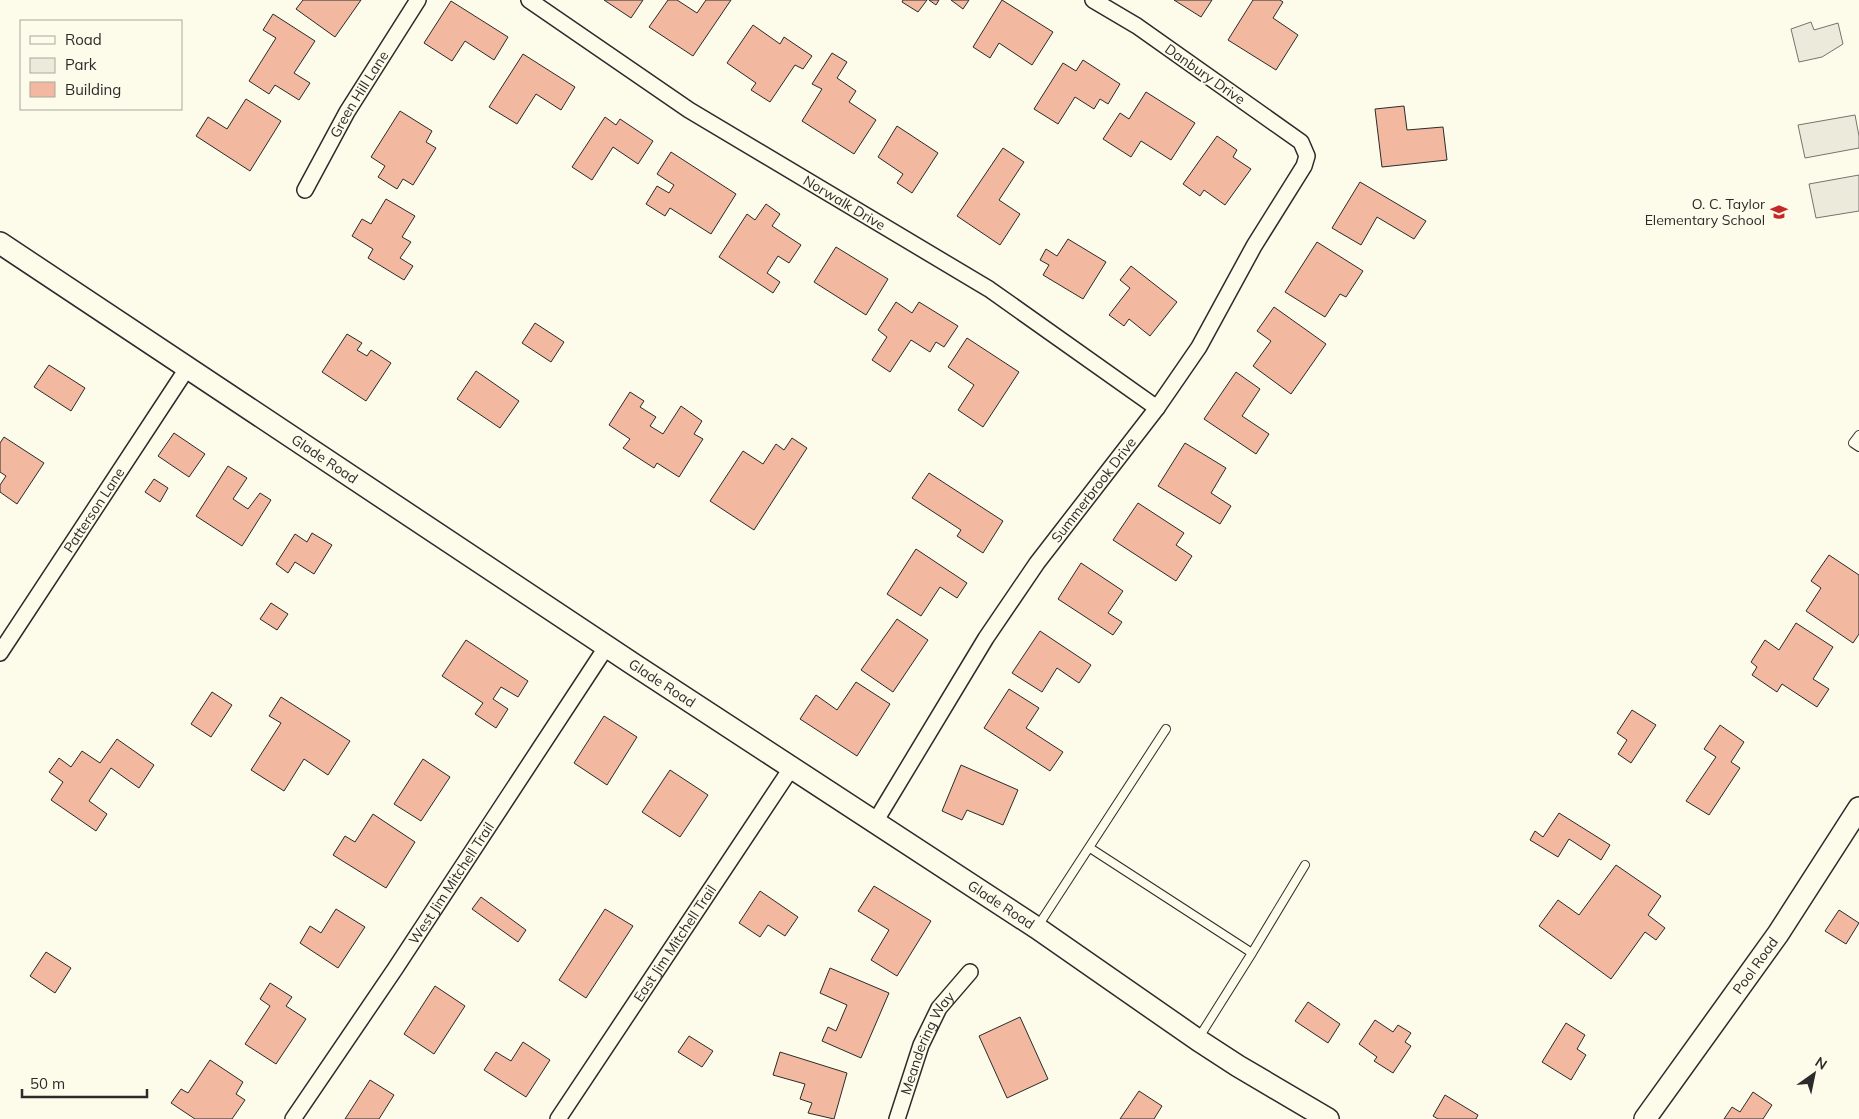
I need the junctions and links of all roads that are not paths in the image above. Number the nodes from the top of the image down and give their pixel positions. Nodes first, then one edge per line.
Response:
1 (418, 0) edge
2 (529, 0) edge
3 (1093, 0) edge
4 (1308, 156) joint
5 (305, 190) dead end
6 (0, 243) edge
7 (188, 367) junction
8 (1157, 408) junction
9 (1859, 435) edge
10 (1859, 447) edge
11 (607, 646) junction
12 (0, 653) edge
13 (1166, 729) dead end
14 (792, 767) junction
15 (1859, 808) edge
16 (875, 822) junction
17 (1090, 848) junction
18 (1306, 865) dead end
19 (1037, 928) junction
20 (1252, 953) junction
21 (970, 972) dead end
22 (1198, 1040) junction
23 (294, 1119) edge
24 (558, 1119) edge
25 (897, 1119) edge
26 (1328, 1119) edge
27 (1645, 1119) edge

1 - 5 street, Green Hill Lane
2 - 8 street, Norwalk Drive
3 - 4 street, Danbury Drive
4 - 8 street, Summerbrook Drive
6 - 7 main road, Glade Road
7 - 11 main road, Glade Road
7 - 12 street, Patterson Lane
8 - 16 street, Summerbrook Drive
9 - 10 lane
11 - 14 main road, Glade Road
11 - 23 street, West Jim Mitchell Trail
13 - 17 lane
14 - 16 main road, Glade Road
14 - 24 street, East Jim Mitchell Trail
15 - 27 main road, Pool Road
16 - 19 main road, Glade Road
17 - 19 lane
17 - 20 lane
18 - 20 lane
19 - 22 main road, Glade Road
20 - 22 lane
21 - 25 street, Meandering Way
22 - 26 main road, Glade Road

